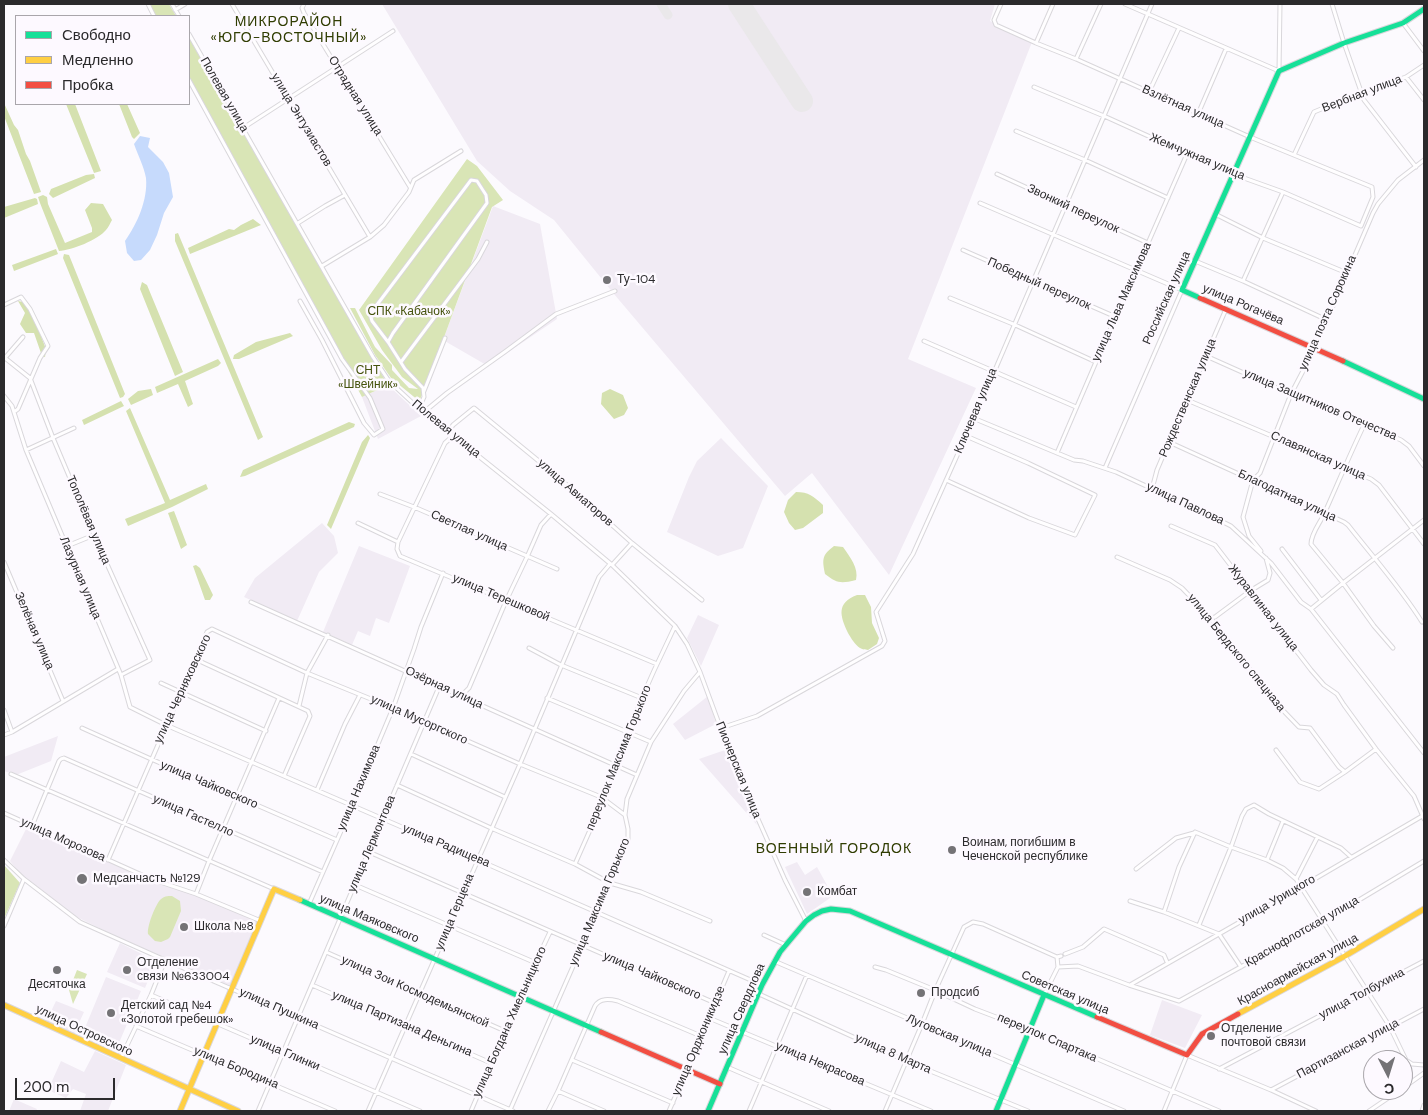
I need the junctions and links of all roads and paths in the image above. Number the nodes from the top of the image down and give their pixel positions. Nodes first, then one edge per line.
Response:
1 (172, 4) edge
2 (185, 4) edge
3 (232, 4) edge
4 (304, 4) edge
5 (1001, 4) edge
6 (1053, 4) edge
7 (1101, 4) edge
8 (1125, 4) edge
9 (1152, 4) edge
10 (1280, 4) edge
11 (1332, 4) edge
12 (1424, 9) edge
13 (175, 10) junction
14 (1148, 14) junction
15 (178, 15) edge
16 (1402, 23) junction
17 (1179, 28) junction
18 (394, 31) dead end
19 (190, 36) edge
20 (1036, 43) junction
21 (1344, 43) junction
22 (1226, 49) junction
23 (1424, 51) edge
24 (1076, 59) junction
25 (1424, 66) edge
26 (337, 67) junction
27 (1279, 71) junction
28 (1406, 77) junction
29 (1120, 79) junction
30 (190, 82) edge
31 (1034, 87) dead end
32 (1149, 92) junction
33 (1362, 92) junction
34 (288, 98) junction
35 (1424, 100) edge
36 (1198, 114) junction
37 (1104, 116) junction
38 (243, 128) junction
39 (1016, 131) dead end
40 (1250, 137) junction
41 (461, 151) dead end
42 (1188, 154) junction
43 (1294, 155) junction
44 (1084, 160) junction
45 (1424, 160) edge
46 (1419, 164) junction
47 (1234, 173) junction
48 (997, 174) dead end
49 (410, 187) junction
50 (1283, 192) junction
51 (345, 195) junction
52 (1168, 198) junction
53 (980, 203) dead end
54 (1065, 204) junction
55 (1215, 214) junction
56 (298, 223) junction
57 (1361, 226) joint
58 (1053, 233) junction
59 (370, 236) junction
60 (1263, 238) junction
61 (487, 242) dead end
62 (1148, 243) junction
63 (963, 250) dead end
64 (1195, 260) junction
65 (322, 266) junction
66 (1136, 271) junction
67 (1347, 273) junction
68 (1033, 280) junction
69 (1243, 281) junction
70 (1182, 290) junction
71 (615, 291) dead end
72 (950, 298) dead end
73 (300, 301) dead end
74 (4, 305) edge
75 (1227, 308) junction
76 (1116, 317) junction
77 (1327, 320) junction
78 (1013, 324) junction
79 (23, 337) dead end
80 (445, 338) dead end
81 (924, 340) dead end
82 (388, 342) junction
83 (1315, 348) junction
84 (1206, 356) junction
85 (4, 359) edge
86 (401, 362) junction
87 (1096, 362) junction
88 (994, 370) junction
89 (30, 378) junction
90 (424, 392) junction
91 (1291, 394) junction
92 (4, 396) edge
93 (1424, 399) edge
94 (1187, 400) junction
95 (1076, 407) junction
96 (419, 408) junction
97 (14, 412) junction
98 (424, 412) junction
99 (973, 418) junction
100 (1364, 425) junction
101 (74, 428) dead end
102 (449, 431) junction
103 (454, 436) junction
104 (966, 436) junction
105 (53, 438) junction
106 (1273, 439) junction
107 (1169, 442) junction
108 (26, 450) junction
109 (1057, 453) junction
110 (1424, 466) edge
111 (1105, 468) junction
112 (1343, 469) junction
113 (946, 480) junction
114 (1253, 480) junction
115 (1152, 489) junction
116 (380, 494) dead end
117 (414, 507) junction
118 (551, 514) junction
119 (1324, 514) junction
120 (1424, 520) edge
121 (358, 523) dead end
122 (1172, 526) dead end
123 (1412, 529) junction
124 (94, 536) junction
125 (398, 542) junction
126 (632, 543) junction
127 (1424, 544) edge
128 (67, 546) junction
129 (1282, 549) dead end
130 (528, 557) junction
131 (1117, 557) dead end
132 (1266, 558) junction
133 (1374, 558) junction
134 (4, 562) edge
135 (611, 565) junction
136 (557, 569) dead end
137 (443, 573) junction
138 (1343, 583) junction
139 (1250, 591) junction
140 (702, 600) dead end
141 (1321, 600) junction
142 (506, 601) junction
143 (251, 602) dead end
144 (1311, 609) junction
145 (1210, 618) junction
146 (1422, 622) dead end
147 (675, 626) junction
148 (212, 629) joint
149 (576, 630) junction
150 (328, 635) junction
151 (529, 648) dead end
152 (1393, 648) dead end
153 (195, 660) junction
154 (657, 664) junction
155 (561, 665) junction
156 (118, 669) junction
157 (407, 671) junction
158 (700, 672) junction
159 (308, 673) junction
160 (121, 675) junction
161 (161, 683) dead end
162 (440, 687) junction
163 (182, 692) junction
164 (360, 694) junction
165 (460, 696) junction
166 (279, 698) junction
167 (548, 698) junction
168 (642, 698) junction
169 (63, 701) junction
170 (299, 706) junction
171 (130, 707) joint
172 (393, 708) junction
173 (4, 710) edge
174 (424, 722) junction
175 (166, 725) junction
176 (82, 728) dead end
177 (721, 728) junction
178 (534, 730) junction
179 (266, 731) junction
180 (12, 732) junction
181 (628, 732) junction
182 (4, 735) edge
183 (651, 742) junction
184 (1376, 749) junction
185 (1276, 750) dead end
186 (1424, 753) edge
187 (411, 754) junction
188 (150, 759) junction
189 (251, 762) junction
190 (520, 764) junction
191 (614, 764) junction
192 (1345, 772) junction
193 (11, 774) dead end
194 (637, 775) junction
195 (284, 776) junction
196 (397, 785) junction
197 (48, 790) junction
198 (317, 790) junction
199 (138, 792) junction
200 (238, 797) junction
201 (505, 797) junction
202 (601, 798) junction
203 (352, 806) junction
204 (4, 814) edge
205 (624, 815) junction
206 (1423, 817) edge
207 (383, 819) junction
208 (1283, 821) junction
209 (123, 823) junction
210 (32, 826) junction
211 (491, 828) junction
212 (223, 829) junction
213 (1195, 832) junction
214 (1317, 838) junction
215 (337, 840) junction
216 (1231, 848) junction
217 (369, 852) junction
218 (1351, 857) junction
219 (4, 860) edge
220 (108, 860) junction
221 (478, 860) junction
222 (1267, 860) junction
223 (209, 861) junction
224 (1424, 861) edge
225 (575, 864) junction
226 (1136, 869) dead end
227 (323, 872) junction
228 (24, 879) junction
229 (1296, 879) junction
230 (610, 883) junction
231 (355, 885) junction
232 (1301, 887) junction
233 (274, 889) junction
234 (196, 894) junction
235 (463, 894) junction
236 (1130, 901) dead end
237 (309, 904) junction
238 (1424, 909) edge
239 (597, 912) junction
240 (1164, 912) junction
241 (340, 918) junction
242 (261, 921) junction
243 (710, 921) dead end
244 (806, 921) junction
245 (1324, 922) junction
246 (450, 925) junction
247 (1199, 925) junction
248 (4, 926) edge
249 (550, 932) junction
250 (1219, 934) junction
251 (764, 935) dead end
252 (786, 945) junction
253 (582, 946) junction
254 (326, 952) junction
255 (952, 954) junction
256 (1065, 954) dead end
257 (1345, 956) junction
258 (435, 958) junction
259 (165, 960) junction
260 (774, 961) junction
261 (1424, 961) edge
262 (1167, 962) junction
263 (536, 963) junction
264 (875, 967) dead end
265 (1058, 967) junction
266 (1241, 967) junction
267 (729, 971) junction
268 (807, 975) junction
269 (762, 984) junction
270 (312, 985) junction
271 (1129, 985) junction
272 (232, 989) junction
273 (935, 991) junction
274 (1367, 992) junction
275 (420, 994) junction
276 (759, 994) junction
277 (151, 995) junction
278 (520, 996) junction
279 (1044, 996) junction
280 (715, 1003) junction
281 (4, 1006) edge
282 (1424, 1009) edge
283 (793, 1010) junction
284 (554, 1012) junction
285 (298, 1018) junction
286 (709, 1018) junction
287 (217, 1024) junction
288 (922, 1024) junction
289 (406, 1025) junction
290 (136, 1026) junction
291 (587, 1026) junction
292 (1390, 1027) junction
293 (1030, 1030) junction
294 (505, 1031) junction
295 (743, 1032) junction
296 (701, 1036) junction
297 (777, 1046) junction
298 (283, 1052) junction
299 (204, 1054) junction
300 (1187, 1055) junction
301 (392, 1058) junction
302 (121, 1059) junction
303 (572, 1060) junction
304 (906, 1061) junction
305 (492, 1063) junction
306 (1015, 1064) junction
307 (1424, 1065) edge
308 (727, 1067) junction
309 (1219, 1069) junction
310 (687, 1070) junction
311 (1424, 1073) edge
312 (1413, 1081) edge
313 (762, 1082) junction
314 (270, 1083) junction
315 (720, 1084) junction
316 (189, 1090) junction
317 (1271, 1090) junction
318 (558, 1091) junction
319 (376, 1092) junction
320 (1172, 1092) junction
321 (892, 1094) junction
322 (477, 1096) junction
323 (1000, 1100) junction
324 (1385, 1100) edge
325 (672, 1103) junction
326 (1424, 1105) edge
327 (412, 1110) edge
328 (180, 1111) edge
329 (238, 1111) edge
330 (258, 1111) edge
331 (335, 1111) edge
332 (368, 1111) edge
333 (420, 1111) edge
334 (471, 1111) edge
335 (511, 1111) edge
336 (548, 1111) edge
337 (604, 1111) edge
338 (669, 1111) edge
339 (708, 1111) edge
340 (750, 1111) edge
341 (829, 1111) edge
342 (885, 1111) edge
343 (931, 1111) edge
344 (996, 1111) edge
345 (1028, 1111) edge
346 (1124, 1111) edge
347 (1164, 1111) edge
348 (1219, 1111) edge
349 (1316, 1111) edge
350 (1369, 1111) edge
351 (1422, 1111) edge

1 - 13 street
2 - 13 street
3 - 34 street, улица Энтузиастов
4 - 26 street, Отрадная улица
5 - 20 street, Взлётная улица
6 - 20 street
7 - 24 street
8 - 14 street
9 - 14 street, Ключевая улица
10 - 27 street
11 - 21 street
12 - 16 street
13 - 15 street
14 - 17 street
14 - 29 street, Ключевая улица
16 - 21 street
16 - 23 street
17 - 22 street
17 - 32 street
18 - 26 street
19 - 38 street, Полевая улица
20 - 24 street, Взлётная улица
21 - 27 street
21 - 33 street
22 - 27 street
22 - 36 street
24 - 29 street, Взлётная улица
25 - 28 street, Вербная улица
26 - 34 street
26 - 49 street, Отрадная улица
27 - 40 street, Российская улица
28 - 33 street, Вербная улица
28 - 35 street
29 - 32 street, Взлётная улица
29 - 37 street, Ключевая улица
30 - 73 street
31 - 37 street, Жемчужная улица
32 - 36 street, Взлётная улица
33 - 43 street, Вербная улица
33 - 46 street
34 - 38 street
34 - 51 street, улица Энтузиастов
36 - 40 street, Взлётная улица
37 - 42 street, Жемчужная улица
37 - 44 street, Ключевая улица
38 - 56 street, Полевая улица
39 - 44 street
40 - 43 street, Взлётная улица
40 - 47 street, Российская улица
41 - 49 street
42 - 47 street, Жемчужная улица
42 - 52 street, улица Льва Максимова
43 - 57 street, Взлётная улица
44 - 52 street
44 - 54 street, Ключевая улица
45 - 46 street, улица поэта Сорокина
46 - 67 street, улица поэта Сорокина
47 - 50 street, Жемчужная улица
47 - 55 street, Российская улица
48 - 54 street, Звонкий переулок
49 - 59 street
50 - 57 street, Жемчужная улица
50 - 60 street
51 - 56 street
51 - 59 street, улица Энтузиастов
52 - 62 street, улица Льва Максимова
53 - 58 street, улица Рогачёва
54 - 58 street, Ключевая улица
54 - 62 street, Звонкий переулок
55 - 60 street
55 - 64 street, Российская улица
56 - 65 street, Полевая улица
58 - 66 street, улица Рогачёва
58 - 68 street, Ключевая улица
59 - 65 street
60 - 67 street
60 - 69 street
61 - 86 street
62 - 66 street, улица Льва Максимова
63 - 68 street, Победный переулок
64 - 69 street
64 - 70 street, Российская улица
65 - 96 street, Полевая улица
66 - 70 street, улица Рогачёва
66 - 76 street, улица Льва Максимова
67 - 77 street, улица поэта Сорокина
68 - 76 street, Победный переулок
68 - 78 street, Ключевая улица
69 - 77 street
70 - 75 street, улица Рогачёва
70 - 111 street, Российская улица
71 - 98 street
72 - 78 street
74 - 89 street
75 - 83 street, улица Рогачёва
75 - 84 street, Рождественская улица
76 - 87 street, улица Льва Максимова
77 - 83 street, улица поэта Сорокина
78 - 87 street
78 - 88 street, Ключевая улица
79 - 85 street
80 - 90 street
81 - 88 street
82 - 82 street
82 - 86 street
83 - 91 street, улица поэта Сорокина
83 - 93 street, улица Рогачёва
84 - 91 street, улица Защитников Отечества
84 - 94 street, Рождественская улица
85 - 89 street
86 - 90 street
87 - 95 street, улица Льва Максимова
88 - 95 street
88 - 99 street, Ключевая улица
89 - 97 street
89 - 105 street, Тополёвая улица
90 - 96 street
91 - 100 street, улица Защитников Отечества
91 - 106 street, улица поэта Сорокина
92 - 97 street, Лазурная улица
94 - 106 street, Славянская улица
94 - 107 street, Рождественская улица
95 - 109 street, улица Льва Максимова
96 - 98 street, Полевая улица
97 - 108 street, Лазурная улица
98 - 102 street, Полевая улица
99 - 104 street, Ключевая улица
99 - 109 street, улица Павлова
100 - 110 street, улица Защитников Отечества
100 - 112 street
101 - 105 street
102 - 103 street, Полевая улица
102 - 126 street, улица Авиаторов
103 - 117 street
103 - 118 street, Полевая улица
104 - 113 street, Ключевая улица
104 - 113 street
105 - 108 street
105 - 124 street, Тополёвая улица
106 - 112 street, Славянская улица
106 - 114 street, улица поэта Сорокина
107 - 114 street, Благодатная улица
107 - 115 street, Рождественская улица
108 - 128 street, Лазурная улица
109 - 111 street, улица Павлова
111 - 115 street, улица Павлова
112 - 119 street
112 - 123 street, Славянская улица
113 - 177 street, Ключевая улица
114 - 119 street, Благодатная улица
114 - 132 street, улица поэта Сорокина
115 - 132 street, улица Павлова
116 - 117 street, Светлая улица
117 - 125 street
117 - 130 street, Светлая улица
118 - 130 street
118 - 135 street, Полевая улица
119 - 133 street, Благодатная улица
119 - 138 street
120 - 123 street
121 - 125 street
122 - 139 street, Журавлиная улица
123 - 127 street, Славянская улица
123 - 133 street
124 - 128 street
124 - 160 street, Тополёвая улица
125 - 137 street, улица Терешковой
126 - 135 street, улица Герцена
126 - 140 street, улица Авиаторов
128 - 156 street, Лазурная улица
129 - 141 street
130 - 136 street, Светлая улица
130 - 142 street
131 - 145 street, улица Бердского спецназа
132 - 139 street
132 - 144 street, улица Павлова
133 - 138 street
133 - 146 street, Благодатная улица
134 - 169 street, Зелёная улица
135 - 147 street, Полевая улица
135 - 149 street, улица Герцена
137 - 142 street, улица Терешковой
137 - 157 street, улица Нахимова
138 - 141 street
138 - 152 street
139 - 145 street
139 - 184 street, Журавлиная улица
141 - 144 street
142 - 149 street, улица Терешковой
142 - 165 street
143 - 150 street, Озёрная улица
144 - 186 street, улица Павлова
145 - 192 street, улица Бердского спецназа
147 - 154 street, переулок Максима Горького
147 - 158 street, Полевая улица
148 - 153 street, улица Черняховского
148 - 159 street, улица Мусоргского
149 - 154 street, улица Терешковой
149 - 155 street, улица Герцена
150 - 157 street, Озёрная улица
150 - 159 street
151 - 155 street
153 - 163 street, улица Черняховского
153 - 166 street
154 - 168 street, переулок Максима Горького
155 - 167 street, улица Герцена
155 - 168 street
156 - 160 street, Лазурная улица
156 - 169 street
157 - 162 street, Озёрная улица
157 - 172 street, улица Нахимова
158 - 177 street, Пионерская улица
158 - 183 street, улица Максима Горького
159 - 164 street, улица Мусоргского
159 - 170 street
160 - 171 street, Лазурная улица
161 - 163 street
162 - 165 street, Озёрная улица
162 - 174 street, улица Лермонтова
163 - 175 street, улица Черняховского
163 - 179 street
164 - 172 street, улица Мусоргского
164 - 198 street
165 - 178 street, Озёрная улица
166 - 170 street
166 - 179 street
167 - 178 street, улица Герцена
167 - 181 street
168 - 181 street, переулок Максима Горького
169 - 180 street
170 - 195 street
171 - 175 street, улица Радищева
172 - 174 street, улица Мусоргского
172 - 203 street, улица Нахимова
173 - 180 street
174 - 187 street, улица Лермонтова
174 - 190 street, улица Мусоргского
175 - 188 street, улица Черняховского
175 - 189 street, улица Радищева
176 - 188 street, улица Чайковского
177 - 244 street, Пионерская улица
178 - 190 street, улица Герцена
178 - 191 street, Озёрная улица
179 - 189 street
180 - 182 street
181 - 183 street
181 - 191 street, переулок Максима Горького
183 - 194 street, улица Максима Горького
184 - 192 street
184 - 206 street, Журавлиная улица
185 - 192 street
187 - 196 street, улица Лермонтова
187 - 201 street
188 - 199 street, улица Черняховского
188 - 200 street, улица Чайковского
189 - 195 street, улица Радищева
189 - 200 street
190 - 201 street, улица Герцена
190 - 202 street, улица Мусоргского
191 - 194 street, Озёрная улица
191 - 202 street, переулок Максима Горького
193 - 197 street, улица Маяковского
194 - 205 street, улица Максима Горького
195 - 198 street, улица Радищева
196 - 207 street, улица Лермонтова
196 - 211 street
197 - 199 street, улица Гастелло
197 - 209 street, улица Маяковского
197 - 210 street
198 - 203 street, улица Радищева
199 - 209 street, улица Черняховского
199 - 212 street, улица Гастелло
200 - 212 street
200 - 215 street, улица Чайковского
201 - 211 street, улица Герцена
202 - 205 street, улица Мусоргского
202 - 225 street, переулок Максима Горького
203 - 207 street, улица Радищева
203 - 215 street, улица Нахимова
204 - 210 street, улица Морозова
205 - 230 street, улица Максима Горького
206 - 218 street, улица Урицкого
207 - 217 street, улица Лермонтова
207 - 221 street, улица Радищева
208 - 214 street
208 - 216 street
208 - 222 street
209 - 220 street, улица Черняховского
209 - 223 street, улица Маяковского
210 - 220 street, улица Морозова
211 - 221 street, улица Герцена
211 - 225 street
212 - 223 street
212 - 227 street, улица Гастелло
213 - 216 street
213 - 226 street
213 - 240 street
214 - 218 street
214 - 229 street
215 - 227 street, улица Нахимова
216 - 222 street
216 - 247 street
217 - 231 street, улица Лермонтова
217 - 235 street, улица Чайковского
218 - 232 street, улица Урицкого
219 - 228 street, улица Пушкина
220 - 234 street, улица Морозова
221 - 235 street, улица Герцена
221 - 239 street, улица Радищева
222 - 229 street
223 - 233 street, улица Маяковского
223 - 234 street
224 - 245 street, Краснофлотская улица
225 - 230 street
227 - 237 street, улица Нахимова
228 - 248 street
228 - 259 street, улица Пушкина
229 - 232 street
230 - 239 street, улица Максима Горького
230 - 243 street
231 - 241 street, улица Лермонтова
231 - 246 street
232 - 245 street
232 - 250 street, улица Урицкого
233 - 237 street, улица Маяковского
233 - 242 street
234 - 242 street, улица Морозова
235 - 246 street, улица Герцена
235 - 249 street, улица Чайковского
236 - 240 street
237 - 241 street, улица Маяковского
238 - 257 street, Красноармейская улица
239 - 253 street, улица Максима Горького
239 - 267 street, улица Радищева
240 - 247 street
241 - 254 street, улица Лермонтова
241 - 258 street, улица Маяковского
242 - 272 street
244 - 252 street, улица Свердлова
244 - 255 street, Советская улица
245 - 257 street
245 - 266 street, Краснофлотская улица
246 - 258 street, улица Герцена
246 - 263 street
247 - 250 street
249 - 253 street, улица Чайковского
249 - 263 street, улица Богдана Хмельницкого
250 - 262 street, улица Урицкого
250 - 266 street
251 - 252 street
252 - 260 street, улица Свердлова
253 - 280 street, улица Чайковского
253 - 284 street, улица Максима Горького
254 - 270 street, улица Лермонтова
254 - 275 street, улица Зои Космодемьянской
255 - 265 street
255 - 273 street
255 - 279 street, Советская улица
256 - 262 street
257 - 274 street
257 - 300 street, Красноармейская улица
258 - 275 street, улица Герцена
258 - 278 street, улица Маяковского
259 - 272 street, улица Пушкина
259 - 277 street
260 - 268 street, Луговская улица
260 - 269 street, улица Свердлова
261 - 274 street, улица Толбухина
262 - 271 street, улица Урицкого
263 - 278 street, улица Богдана Хмельницкого
264 - 273 street, переулок Спартака
265 - 271 street
265 - 279 street
266 - 271 street, Краснофлотская улица
267 - 269 street, улица Радищева
267 - 280 street, улица Орджоникидзе
268 - 283 street
268 - 288 street, Луговская улица
269 - 276 street, улица Свердлова
270 - 285 street, улица Лермонтова
270 - 289 street, улица Партизана Деньгина
272 - 285 street, улица Пушкина
272 - 287 street
273 - 288 street
273 - 293 street, переулок Спартака
274 - 292 street
274 - 309 street, улица Толбухина
275 - 289 street, улица Герцена
275 - 294 street, улица Зои Космодемьянской
276 - 283 street, улица 8 Марта
276 - 295 street, улица Свердлова
277 - 287 street, улица Глинки
277 - 290 street
278 - 284 street, улица Маяковского
278 - 294 street, улица Богдана Хмельницкого
279 - 293 street
279 - 300 street, Советская улица
280 - 286 street, улица Орджоникидзе
281 - 302 street, улица Островского
282 - 292 street, Партизанская улица
283 - 297 street
283 - 304 street, улица 8 Марта
284 - 291 street, улица Маяковского
284 - 335 street, улица Максима Горького
285 - 298 street, улица Лермонтова
285 - 301 street, улица Пушкина
286 - 295 street, улица Некрасова
286 - 296 street, улица Орджоникидзе
287 - 298 street, улица Глинки
287 - 299 street
288 - 304 street
288 - 306 street, Луговская улица
289 - 301 street, улица Герцена
289 - 305 street, улица Партизана Деньгина
290 - 299 street, улица Бородина
290 - 302 street
291 - 296 street
291 - 303 street
291 - 310 street, улица Маяковского
292 - 307 street
292 - 317 street, Партизанская улица
293 - 306 street
293 - 320 street, переулок Спартака
294 - 305 street, улица Богдана Хмельницкого
295 - 297 street, улица Некрасова
295 - 308 street, улица Свердлова
296 - 310 street, улица Орджоникидзе
297 - 313 street
297 - 321 street, улица Некрасова
298 - 314 street, улица Лермонтова
298 - 319 street, улица Глинки
299 - 314 street, улица Бородина
299 - 316 street
300 - 309 street, Советская улица
300 - 320 street
301 - 319 street, улица Герцена
301 - 322 street, улица Пушкина
302 - 316 street, улица Островского
303 - 318 street
303 - 325 street
304 - 321 street
304 - 323 street, улица 8 Марта
305 - 322 street, улица Богдана Хмельницкого
306 - 323 street
306 - 346 street, Луговская улица
308 - 313 street
308 - 315 street, улица Свердлова
309 - 317 street, Советская улица
310 - 315 street, улица Маяковского
310 - 325 street, улица Орджоникидзе
311 - 312 street
313 - 340 street
313 - 341 street
314 - 330 street, улица Лермонтова
314 - 331 street, улица Бородина
315 - 339 street, улица Свердлова
316 - 328 street
316 - 329 street, улица Островского
317 - 349 street, Советская улица
318 - 336 street
318 - 337 street
319 - 327 street, улица Глинки
319 - 332 street, улица Герцена
320 - 347 street
320 - 348 street, переулок Спартака
321 - 342 street
321 - 343 street, улица Некрасова
322 - 334 street, улица Богдана Хмельницкого
322 - 335 street, улица Пушкина
323 - 344 street
323 - 345 street, улица 8 Марта
324 - 350 street
325 - 338 street, улица Орджоникидзе
326 - 351 street
327 - 333 street, улица Глинки

